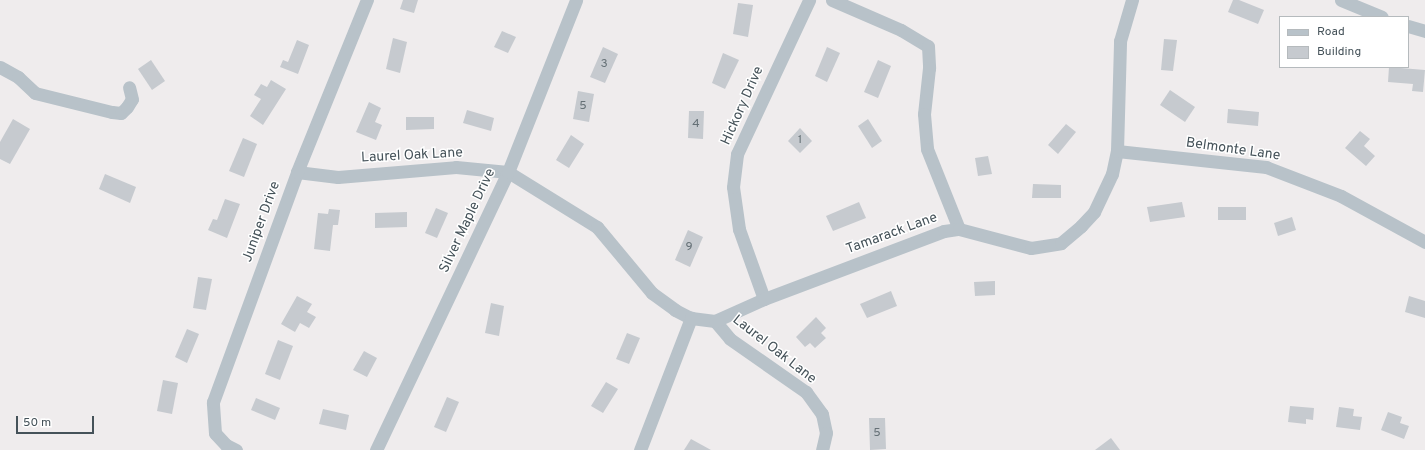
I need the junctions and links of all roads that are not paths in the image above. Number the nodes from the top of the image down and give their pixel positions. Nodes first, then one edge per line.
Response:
1 (367, 0) edge
2 (576, 0) edge
3 (809, 0) edge
4 (832, 0) edge
5 (1132, 0) edge
6 (1341, 0) edge
7 (1380, 16) edge
8 (1409, 26) edge
9 (1425, 31) edge
10 (0, 67) edge
11 (129, 87) dead end
12 (1117, 150) junction
13 (297, 172) junction
14 (508, 172) junction
15 (959, 229) junction
16 (1425, 242) edge
17 (764, 299) junction
18 (691, 318) junction
19 (715, 321) junction
20 (236, 450) edge
21 (376, 450) edge
22 (640, 450) edge
23 (822, 450) edge

1 - 13 street, Juniper Drive
2 - 14 street, Silver Maple Drive
3 - 17 street, Hickory Drive
4 - 15 street
5 - 12 street, Tamarack Lane
6 - 7 street
8 - 9 street
10 - 11 street
12 - 15 street, Tamarack Lane
12 - 16 street, Belmonte Lane
13 - 14 street, Laurel Oak Lane
13 - 20 street, Juniper Drive
14 - 18 street, Laurel Oak Lane
14 - 21 street, Silver Maple Drive
15 - 17 street, Tamarack Lane
17 - 19 street, Tamarack Lane
18 - 19 street
18 - 22 street
19 - 23 street, Laurel Oak Lane

